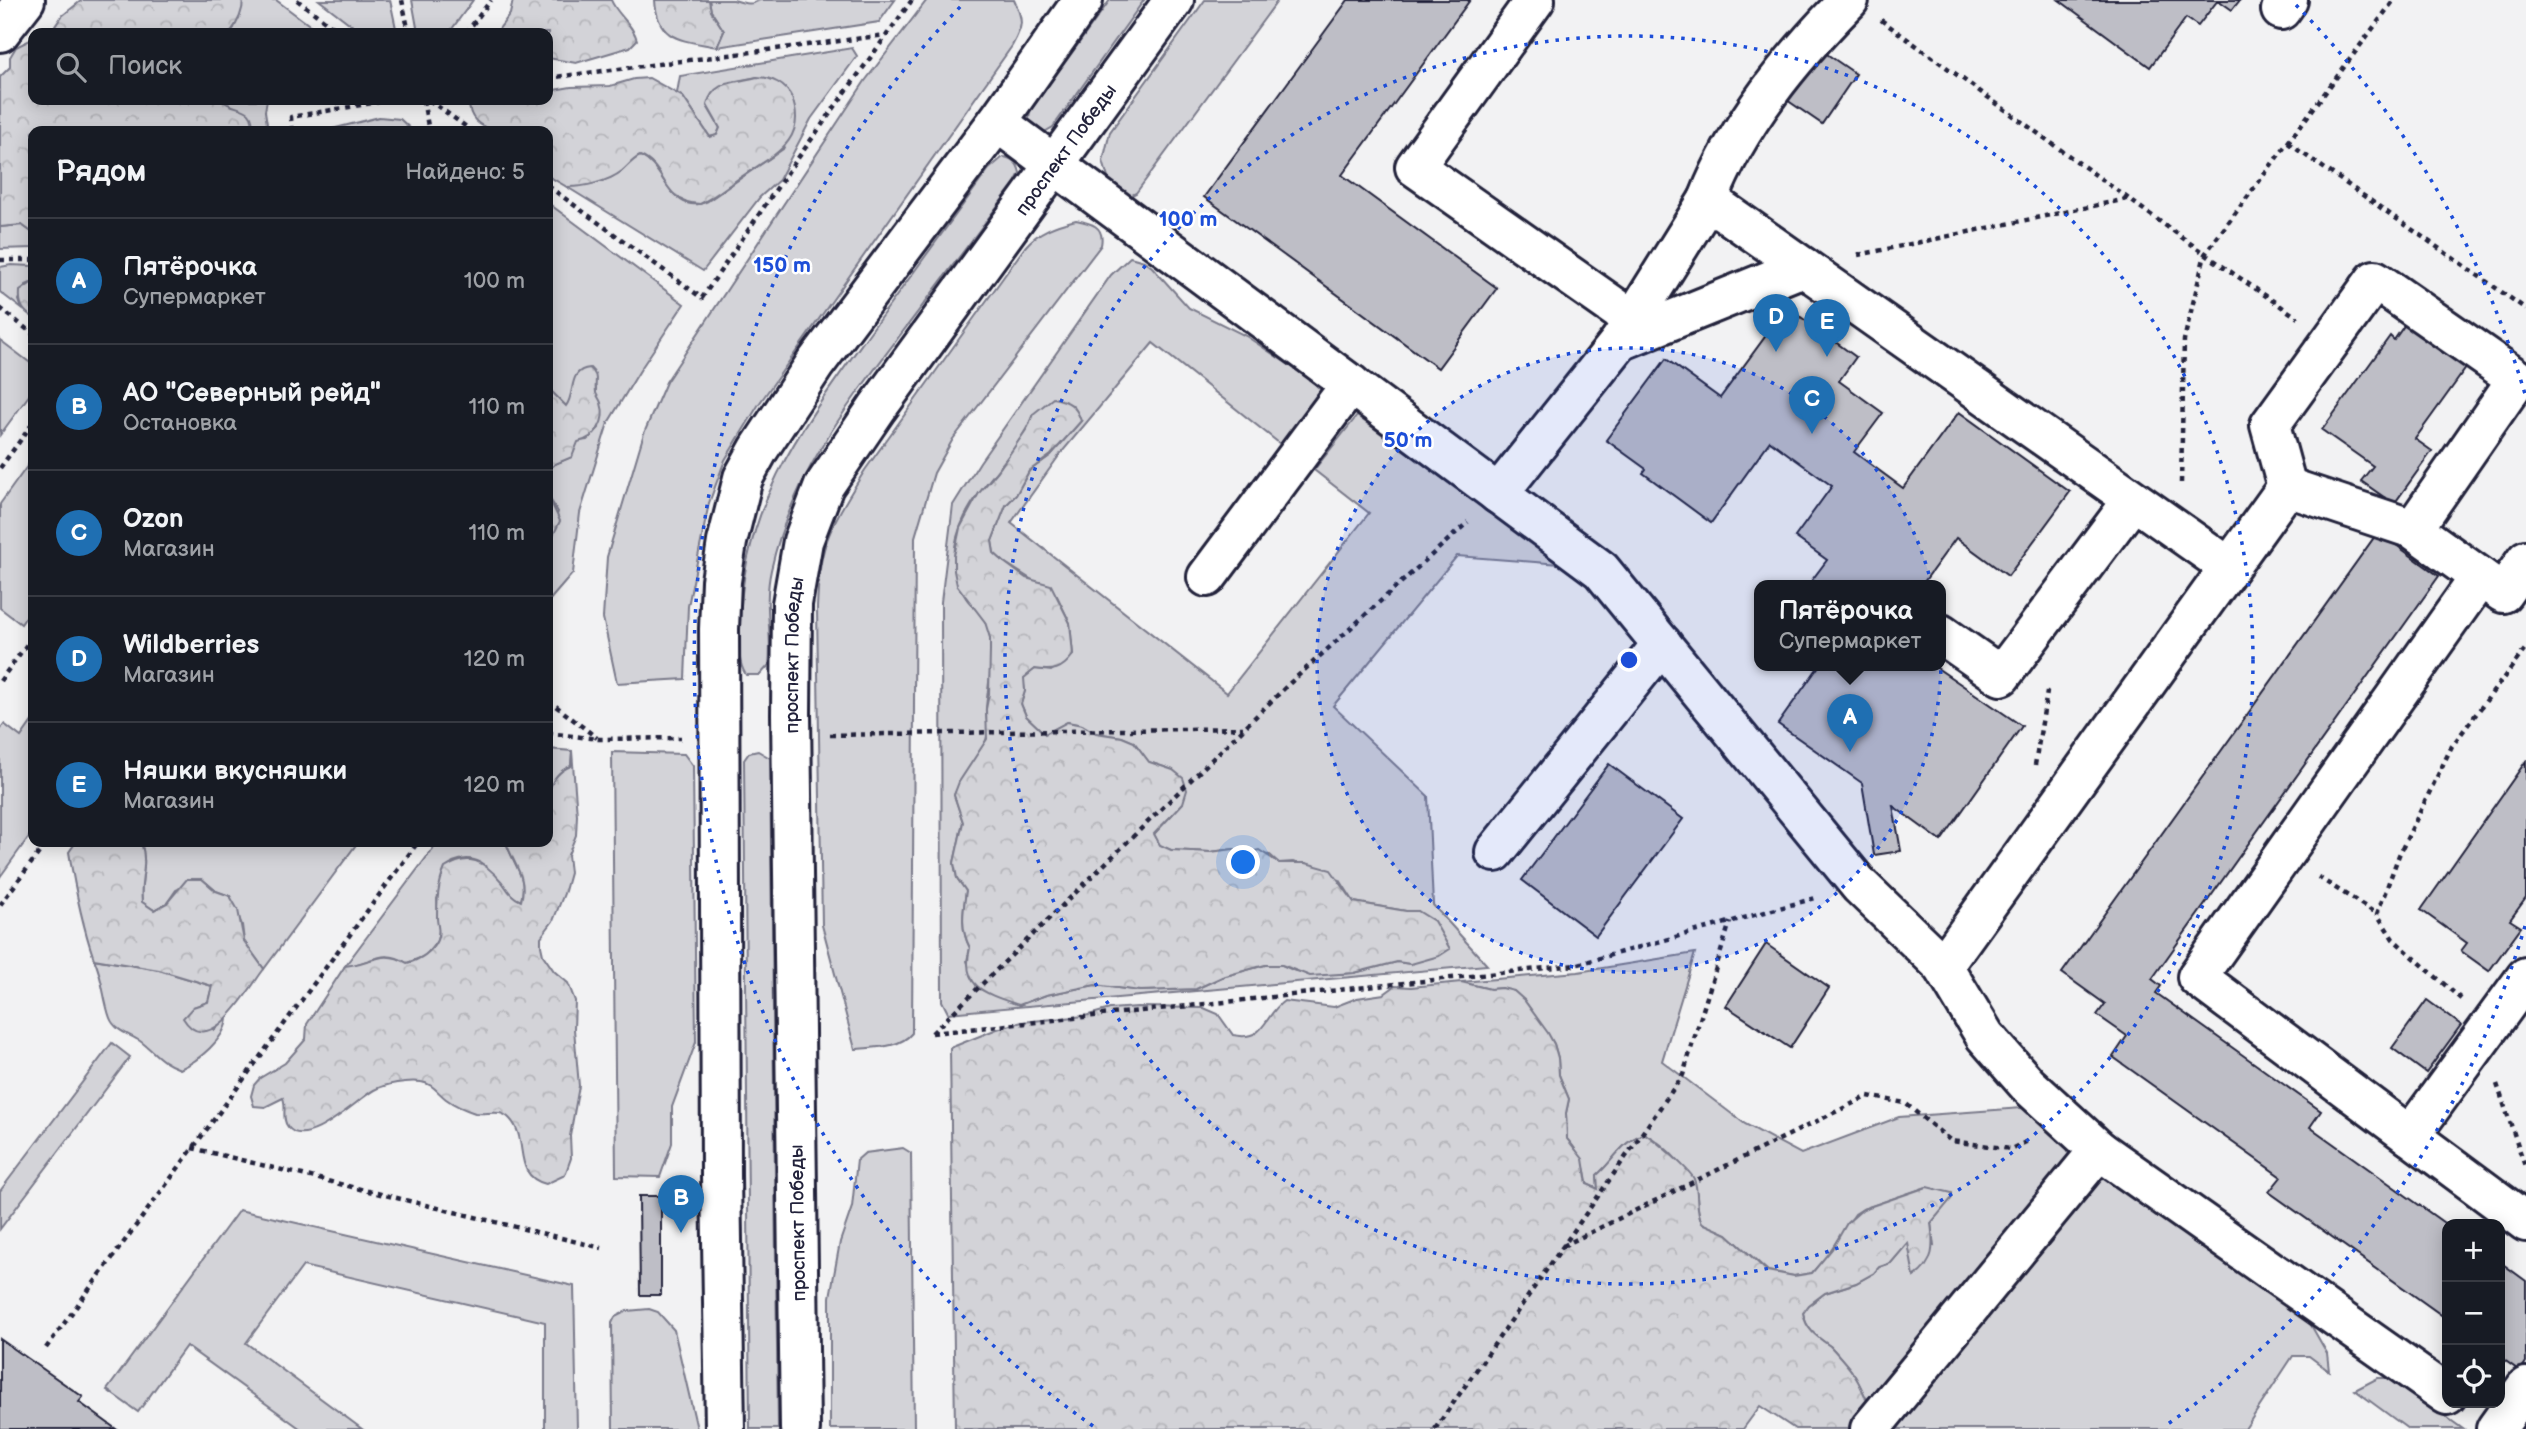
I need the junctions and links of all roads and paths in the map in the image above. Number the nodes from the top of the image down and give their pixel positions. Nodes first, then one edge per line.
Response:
1 (25, 0) edge
2 (297, 0) edge
3 (402, 0) edge
4 (491, 0) edge
5 (912, 0) edge
6 (1083, 0) edge
7 (1174, 0) edge
8 (1535, 0) edge
9 (2394, 0) edge
10 (1862, 8) edge
11 (334, 28) edge
12 (408, 28) edge
13 (470, 28) edge
14 (0, 32) edge
15 (887, 35) junction
16 (553, 77) edge
17 (361, 105) edge
18 (424, 105) edge
19 (436, 105) edge
20 (997, 122) junction
21 (292, 126) edge
22 (428, 126) edge
23 (465, 126) edge
24 (2288, 143) junction
25 (1055, 165) junction
26 (553, 190) edge
27 (2128, 199) junction
28 (1708, 200) junction
29 (2205, 254) junction
30 (0, 260) edge
31 (28, 260) edge
32 (1803, 267) junction
33 (0, 308) edge
34 (2526, 309) edge
35 (28, 330) edge
36 (1627, 330) junction
37 (2331, 341) junction
38 (2521, 382) edge
39 (1351, 384) junction
40 (28, 431) edge
41 (0, 468) edge
42 (2287, 487) junction
43 (1498, 494) junction
44 (2133, 500) junction
45 (2413, 529) junction
46 (2179, 532) junction
47 (2526, 560) edge
48 (2229, 567) junction
49 (1207, 577) dead end
50 (2480, 577) junction
51 (1946, 638) edge
52 (28, 643) edge
53 (1662, 644) junction
54 (2526, 648) edge
55 (2015, 657) junction
56 (0, 681) edge
57 (553, 704) edge
58 (1243, 728) junction
59 (553, 734) edge
60 (826, 735) dead end
61 (685, 737) dead end
62 (598, 739) junction
63 (2034, 767) dead end
64 (43, 847) edge
65 (414, 847) edge
66 (1495, 852) dead end
67 (2284, 855) junction
68 (1860, 886) junction
69 (0, 905) edge
70 (2376, 914) junction
71 (1730, 922) junction
72 (1942, 965) junction
73 (2526, 977) edge
74 (2481, 1038) junction
75 (2068, 1122) junction
76 (2410, 1136) junction
77 (192, 1148) junction
78 (2099, 1150) junction
79 (2526, 1169) edge
80 (2526, 1222) edge
81 (1562, 1247) junction
82 (602, 1248) dead end
83 (46, 1349) dead end
84 (2526, 1387) edge
85 (2442, 1391) edge
86 (2465, 1408) edge
87 (725, 1429) edge
88 (800, 1429) edge
89 (1436, 1429) edge
90 (1870, 1429) edge
91 (2496, 1429) edge

1 - 14 main road
2 - 11 path
3 - 12 path
4 - 13 path
5 - 15 path
6 - 20 main road
7 - 25 main road, проспект Победы
8 - 36 main road
9 - 24 path
10 - 27 path
10 - 28 main road
15 - 16 path
15 - 26 path
17 - 21 path
18 - 22 path
19 - 23 path
20 - 25 main road
20 - 87 main road
24 - 29 path
24 - 34 path
25 - 39 main road
25 - 88 main road, проспект Победы
27 - 29 path
27 - 32 path
28 - 32 main road
28 - 36 main road
29 - 37 path
29 - 46 path
30 - 31 path
32 - 36 main road
32 - 44 main road
33 - 35 path
36 - 43 main road
37 - 38 main road
37 - 42 main road
38 - 45 main road
39 - 43 main road
39 - 49 main road
40 - 41 path
42 - 45 main road
42 - 48 main road
43 - 53 main road
43 - 58 path
44 - 46 main road
44 - 55 main road
45 - 50 main road
46 - 48 main road
47 - 50 main road
48 - 72 main road
50 - 67 main road
51 - 55 main road
52 - 56 path
53 - 66 main road
53 - 68 main road
54 - 70 path
55 - 63 path
57 - 62 path
58 - 60 path
58 - 71 path
59 - 62 path
61 - 62 path
64 - 69 path
65 - 77 path
67 - 70 path
67 - 76 main road
68 - 71 path
68 - 72 main road
70 - 74 path
71 - 81 path
72 - 75 main road
73 - 74 main road
74 - 76 main road
74 - 79 path
75 - 78 main road
75 - 81 path
76 - 80 main road
77 - 82 path
77 - 83 path
78 - 85 main road
78 - 90 main road
81 - 89 path
84 - 91 main road
86 - 91 main road

